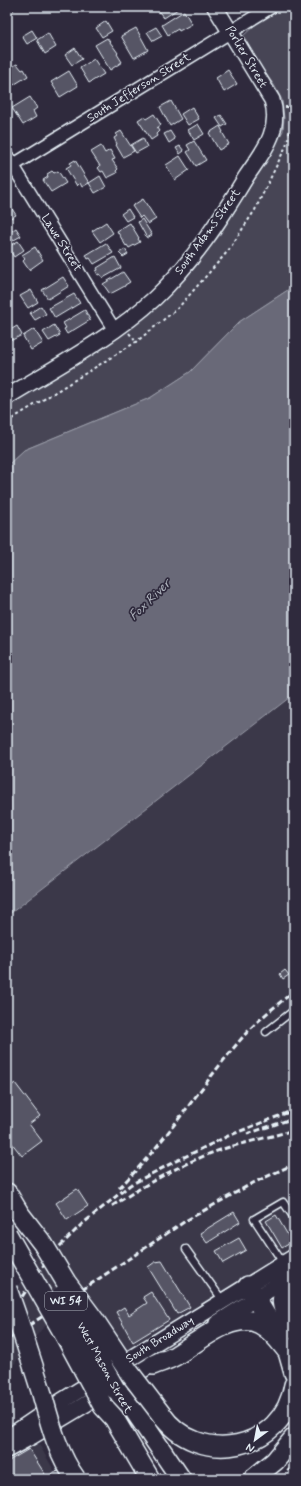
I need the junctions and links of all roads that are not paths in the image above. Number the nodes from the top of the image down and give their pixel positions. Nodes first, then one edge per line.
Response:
1 (215, 7) edge
2 (271, 7) edge
3 (230, 32) junction
4 (275, 109) joint
5 (9, 163) edge
6 (115, 330) junction
7 (7, 397) edge
8 (294, 1010) edge
9 (266, 1032) dead end
10 (7, 1192) edge
11 (19, 1212) junction
12 (294, 1218) edge
13 (7, 1234) edge
14 (186, 1248) dead end
15 (291, 1268) edge
16 (7, 1289) edge
17 (256, 1290) junction
18 (223, 1301) junction
19 (294, 1329) edge
20 (291, 1346) edge
21 (153, 1365) junction
22 (294, 1373) edge
23 (294, 1385) edge
24 (115, 1389) junction
25 (104, 1406) junction
26 (7, 1438) edge
27 (294, 1438) edge
28 (7, 1450) edge
29 (76, 1479) edge
30 (134, 1479) edge
31 (150, 1479) edge
32 (167, 1479) edge
33 (181, 1479) edge
34 (253, 1479) edge

1 - 3 street, Porlier Street
2 - 3 street, South Jefferson Street
3 - 4 street, Porlier Street
3 - 5 street, South Jefferson Street
4 - 6 street, South Adams Street
5 - 6 street, Lawe Street
6 - 7 street, South Adams Street
8 - 9 lane
10 - 11 main road, West Mason Street / WI 54
11 - 23 main road, bridge
11 - 24 main road, West Mason Street / WI 54, bridge
12 - 15 lane
13 - 25 main road, West Mason Street / WI 54, bridge
14 - 18 lane
15 - 17 street, South Broadway
15 - 19 main road
16 - 29 main road, bridge
17 - 18 street, South Broadway
17 - 20 main road
17 - 21 street, South Broadway
18 - 26 street, South Broadway
20 - 21 main road
20 - 22 main road
21 - 28 street, South Broadway
24 - 32 main road, West Mason Street / WI 54
24 - 33 main road
25 - 30 main road
25 - 31 main road, West Mason Street / WI 54
27 - 34 main road

